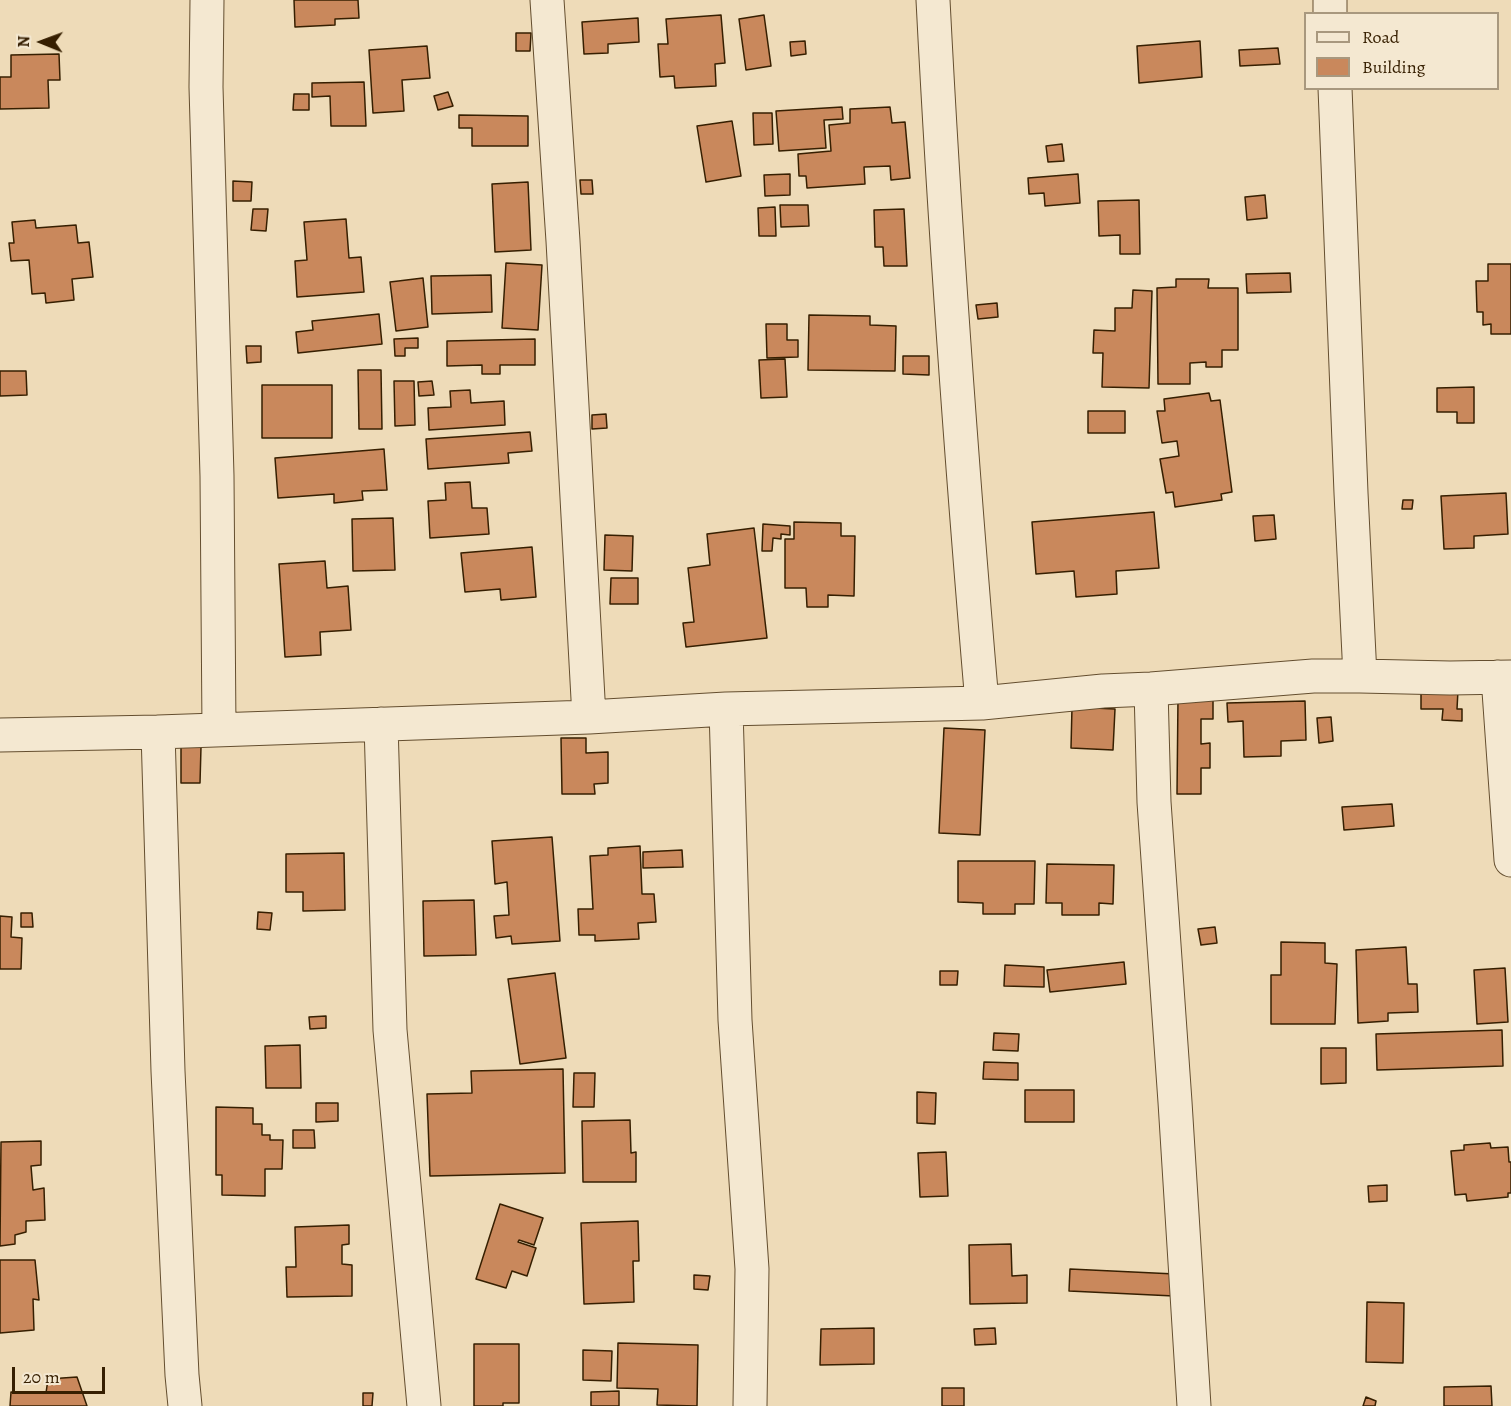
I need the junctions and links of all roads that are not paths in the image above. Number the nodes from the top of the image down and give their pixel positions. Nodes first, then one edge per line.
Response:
1 (207, 0) edge
2 (547, 0) edge
3 (933, 0) edge
4 (1335, 90) edge
5 (1360, 676) junction
6 (1504, 677) edge
7 (1151, 689) junction
8 (982, 704) junction
9 (726, 709) junction
10 (589, 717) junction
11 (381, 724) junction
12 (219, 729) junction
13 (158, 732) junction
14 (0, 735) edge
15 (1511, 860) edge
16 (185, 1406) edge
17 (424, 1406) edge
18 (750, 1406) edge
19 (1194, 1406) edge

1 - 12 street
2 - 10 street
3 - 8 street
4 - 5 street
5 - 6 street
5 - 7 street
6 - 15 street
7 - 8 street
7 - 19 street
8 - 9 street
9 - 10 street
9 - 18 street
10 - 11 street
11 - 12 street
11 - 17 street
12 - 13 street
13 - 14 street
13 - 16 street

